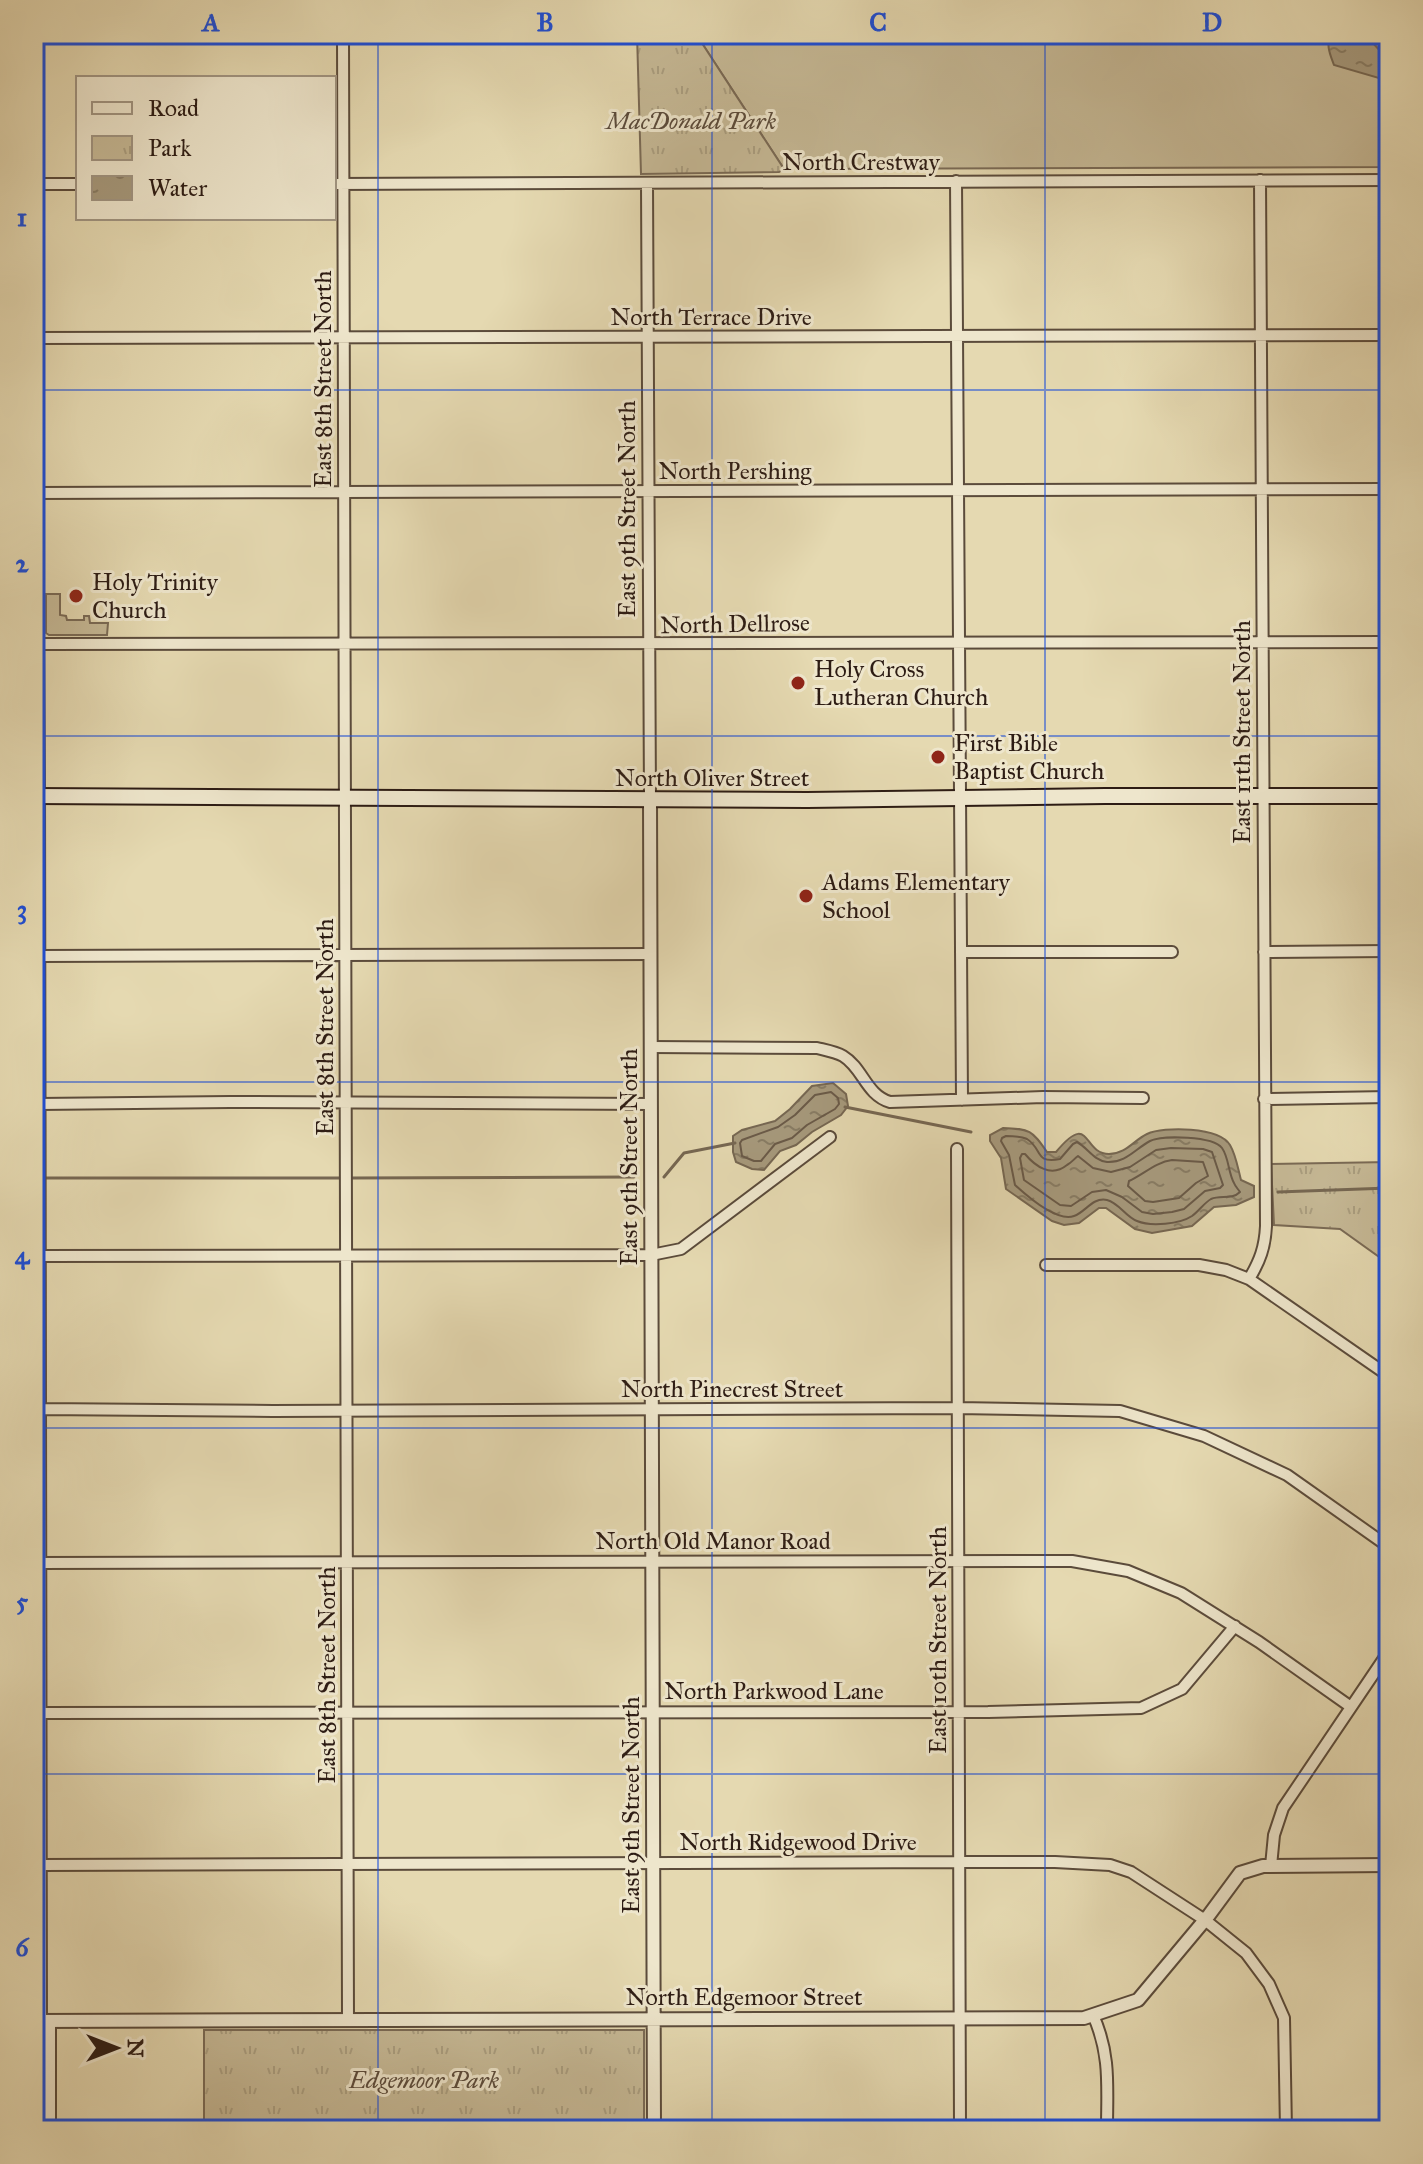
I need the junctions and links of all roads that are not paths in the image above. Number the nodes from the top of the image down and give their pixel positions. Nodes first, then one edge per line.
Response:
1 (34, 34) edge
2 (343, 34) edge
3 (1260, 180) junction
4 (1389, 180) edge
5 (956, 181) junction
6 (647, 183) junction
7 (34, 184) edge
8 (76, 184) edge
9 (338, 184) edge
10 (1389, 335) edge
11 (1260, 336) junction
12 (957, 337) junction
13 (35, 338) edge
14 (343, 338) junction
15 (648, 338) junction
16 (1261, 489) junction
17 (1389, 489) edge
18 (958, 490) junction
19 (648, 491) junction
20 (343, 492) junction
21 (35, 493) edge
22 (959, 642) junction
23 (1389, 642) edge
24 (1262, 643) junction
25 (36, 644) edge
26 (344, 644) junction
27 (650, 645) junction
28 (1263, 796) junction
29 (1389, 796) edge
30 (36, 798) edge
31 (960, 798) junction
32 (345, 799) junction
33 (650, 800) junction
34 (1389, 951) edge
35 (961, 952) junction
36 (1172, 952) dead end
37 (1264, 952) junction
38 (651, 954) junction
39 (345, 955) junction
40 (39, 956) junction
41 (651, 1047) junction
42 (1389, 1097) edge
43 (1143, 1098) dead end
44 (1264, 1099) junction
45 (962, 1100) junction
46 (346, 1103) junction
47 (39, 1104) junction
48 (651, 1104) junction
49 (36, 1116) edge
50 (830, 1137) dead end
51 (957, 1149) dead end
52 (651, 1255) junction
53 (37, 1256) edge
54 (346, 1256) junction
55 (1046, 1265) dead end
56 (1249, 1279) junction
57 (1389, 1376) edge
58 (957, 1408) junction
59 (40, 1409) junction
60 (651, 1409) junction
61 (347, 1410) junction
62 (1389, 1547) edge
63 (652, 1561) junction
64 (958, 1561) junction
65 (347, 1562) junction
66 (37, 1563) edge
67 (1235, 1626) junction
68 (1389, 1651) edge
69 (1351, 1707) junction
70 (652, 1711) junction
71 (347, 1712) junction
72 (959, 1712) junction
73 (40, 1713) junction
74 (959, 1862) junction
75 (348, 1863) junction
76 (653, 1863) junction
77 (41, 1865) junction
78 (1389, 1865) edge
79 (1271, 1866) junction
80 (1205, 1920) junction
81 (38, 1991) edge
82 (1093, 2015) junction
83 (348, 2019) junction
84 (653, 2019) junction
85 (960, 2019) junction
86 (42, 2020) edge
87 (50, 2130) edge
88 (654, 2130) edge
89 (960, 2130) edge
90 (1107, 2130) edge
91 (1286, 2130) edge

1 - 7 street
2 - 9 street, East 8th Street North
3 - 4 street, North Crestway
3 - 5 street, North Crestway
3 - 11 street, East 11th Street North
5 - 6 street, North Crestway
5 - 12 street
6 - 9 street, North Crestway
6 - 15 street, East 9th Street North
7 - 8 street
7 - 13 street
9 - 14 street, East 8th Street North
10 - 11 street, North Terrace Drive
11 - 12 street, North Terrace Drive
11 - 16 street, East 11th Street North
12 - 15 street, North Terrace Drive
12 - 18 street
13 - 14 street, North Terrace Drive
13 - 21 street
14 - 15 street, North Terrace Drive
14 - 20 street, East 8th Street North
15 - 19 street, East 9th Street North
16 - 17 street, North Pershing
16 - 18 street, North Pershing
16 - 24 street, East 11th Street North
18 - 19 street, North Pershing
18 - 22 street
19 - 20 street, North Pershing
19 - 27 street, East 9th Street North
20 - 21 street, North Pershing
20 - 26 street, East 8th Street North
21 - 25 street
22 - 24 street, North Dellrose
22 - 27 street, North Dellrose
22 - 31 street
23 - 24 street, North Dellrose
24 - 28 street, East 11th Street North
25 - 26 street, North Dellrose
25 - 30 street
26 - 27 street, North Dellrose
26 - 32 street, East 8th Street North
27 - 33 street, East 9th Street North
28 - 29 main road, North Oliver Street
28 - 31 main road, North Oliver Street
28 - 37 street, East 11th Street North
30 - 32 main road, North Oliver Street
30 - 40 street
31 - 33 main road, North Oliver Street
31 - 35 street
32 - 33 main road, North Oliver Street
32 - 39 street, East 8th Street North
33 - 38 street, East 9th Street North
34 - 37 street
35 - 36 street
35 - 45 street
37 - 44 street, East 11th Street North
38 - 39 street
38 - 41 street, East 9th Street North
39 - 40 street
39 - 46 street, East 8th Street North
40 - 47 street
41 - 45 street
41 - 48 street, East 9th Street North
42 - 44 street
43 - 45 street
44 - 56 street, East 11th Street North
46 - 47 street
46 - 48 street
46 - 54 street, East 8th Street North
47 - 49 street
48 - 52 street, East 9th Street North
49 - 53 street
50 - 52 street
51 - 58 street, East 10th Street North
52 - 54 street
52 - 60 street, East 9th Street North
53 - 54 street
53 - 59 street
54 - 61 street, East 8th Street North
55 - 56 street
56 - 57 street
58 - 60 street, North Pinecrest Street
58 - 62 street, North Pinecrest Street
58 - 64 street, East 10th Street North
59 - 61 street, North Pinecrest Street
59 - 66 street
60 - 61 street, North Pinecrest Street
60 - 63 street, East 9th Street North
61 - 65 street, East 8th Street North
63 - 64 street, North Old Manor Road
63 - 65 street, North Old Manor Road
63 - 70 street, East 9th Street North
64 - 67 street, North Old Manor Road
64 - 72 street, East 10th Street North
65 - 66 street, North Old Manor Road
65 - 71 street, East 8th Street North
66 - 73 street
67 - 69 street, North Old Manor Road
67 - 72 street, North Parkwood Lane
68 - 69 street
69 - 79 street
70 - 71 street, North Parkwood Lane
70 - 72 street, North Parkwood Lane
70 - 76 street, East 9th Street North
71 - 73 street, North Parkwood Lane
71 - 75 street, East 8th Street North
72 - 74 street, East 10th Street North
73 - 77 street
74 - 76 street, North Ridgewood Drive
74 - 80 street, North Ridgewood Drive
74 - 85 street, East 10th Street North
75 - 76 street, North Ridgewood Drive
75 - 77 street, North Ridgewood Drive
75 - 83 street, East 8th Street North
76 - 84 street, East 9th Street North
77 - 81 street
78 - 79 street, North Edgemoor Street
79 - 80 street, North Edgemoor Street
80 - 82 street, North Edgemoor Street
80 - 91 street, North Ridgewood Drive
81 - 86 street
82 - 85 street, North Edgemoor Street
82 - 90 street
83 - 84 street, North Edgemoor Street
83 - 86 street, North Edgemoor Street
84 - 85 street, North Edgemoor Street
84 - 88 street, East 9th Street North
85 - 89 street, East 10th Street North
86 - 87 street

